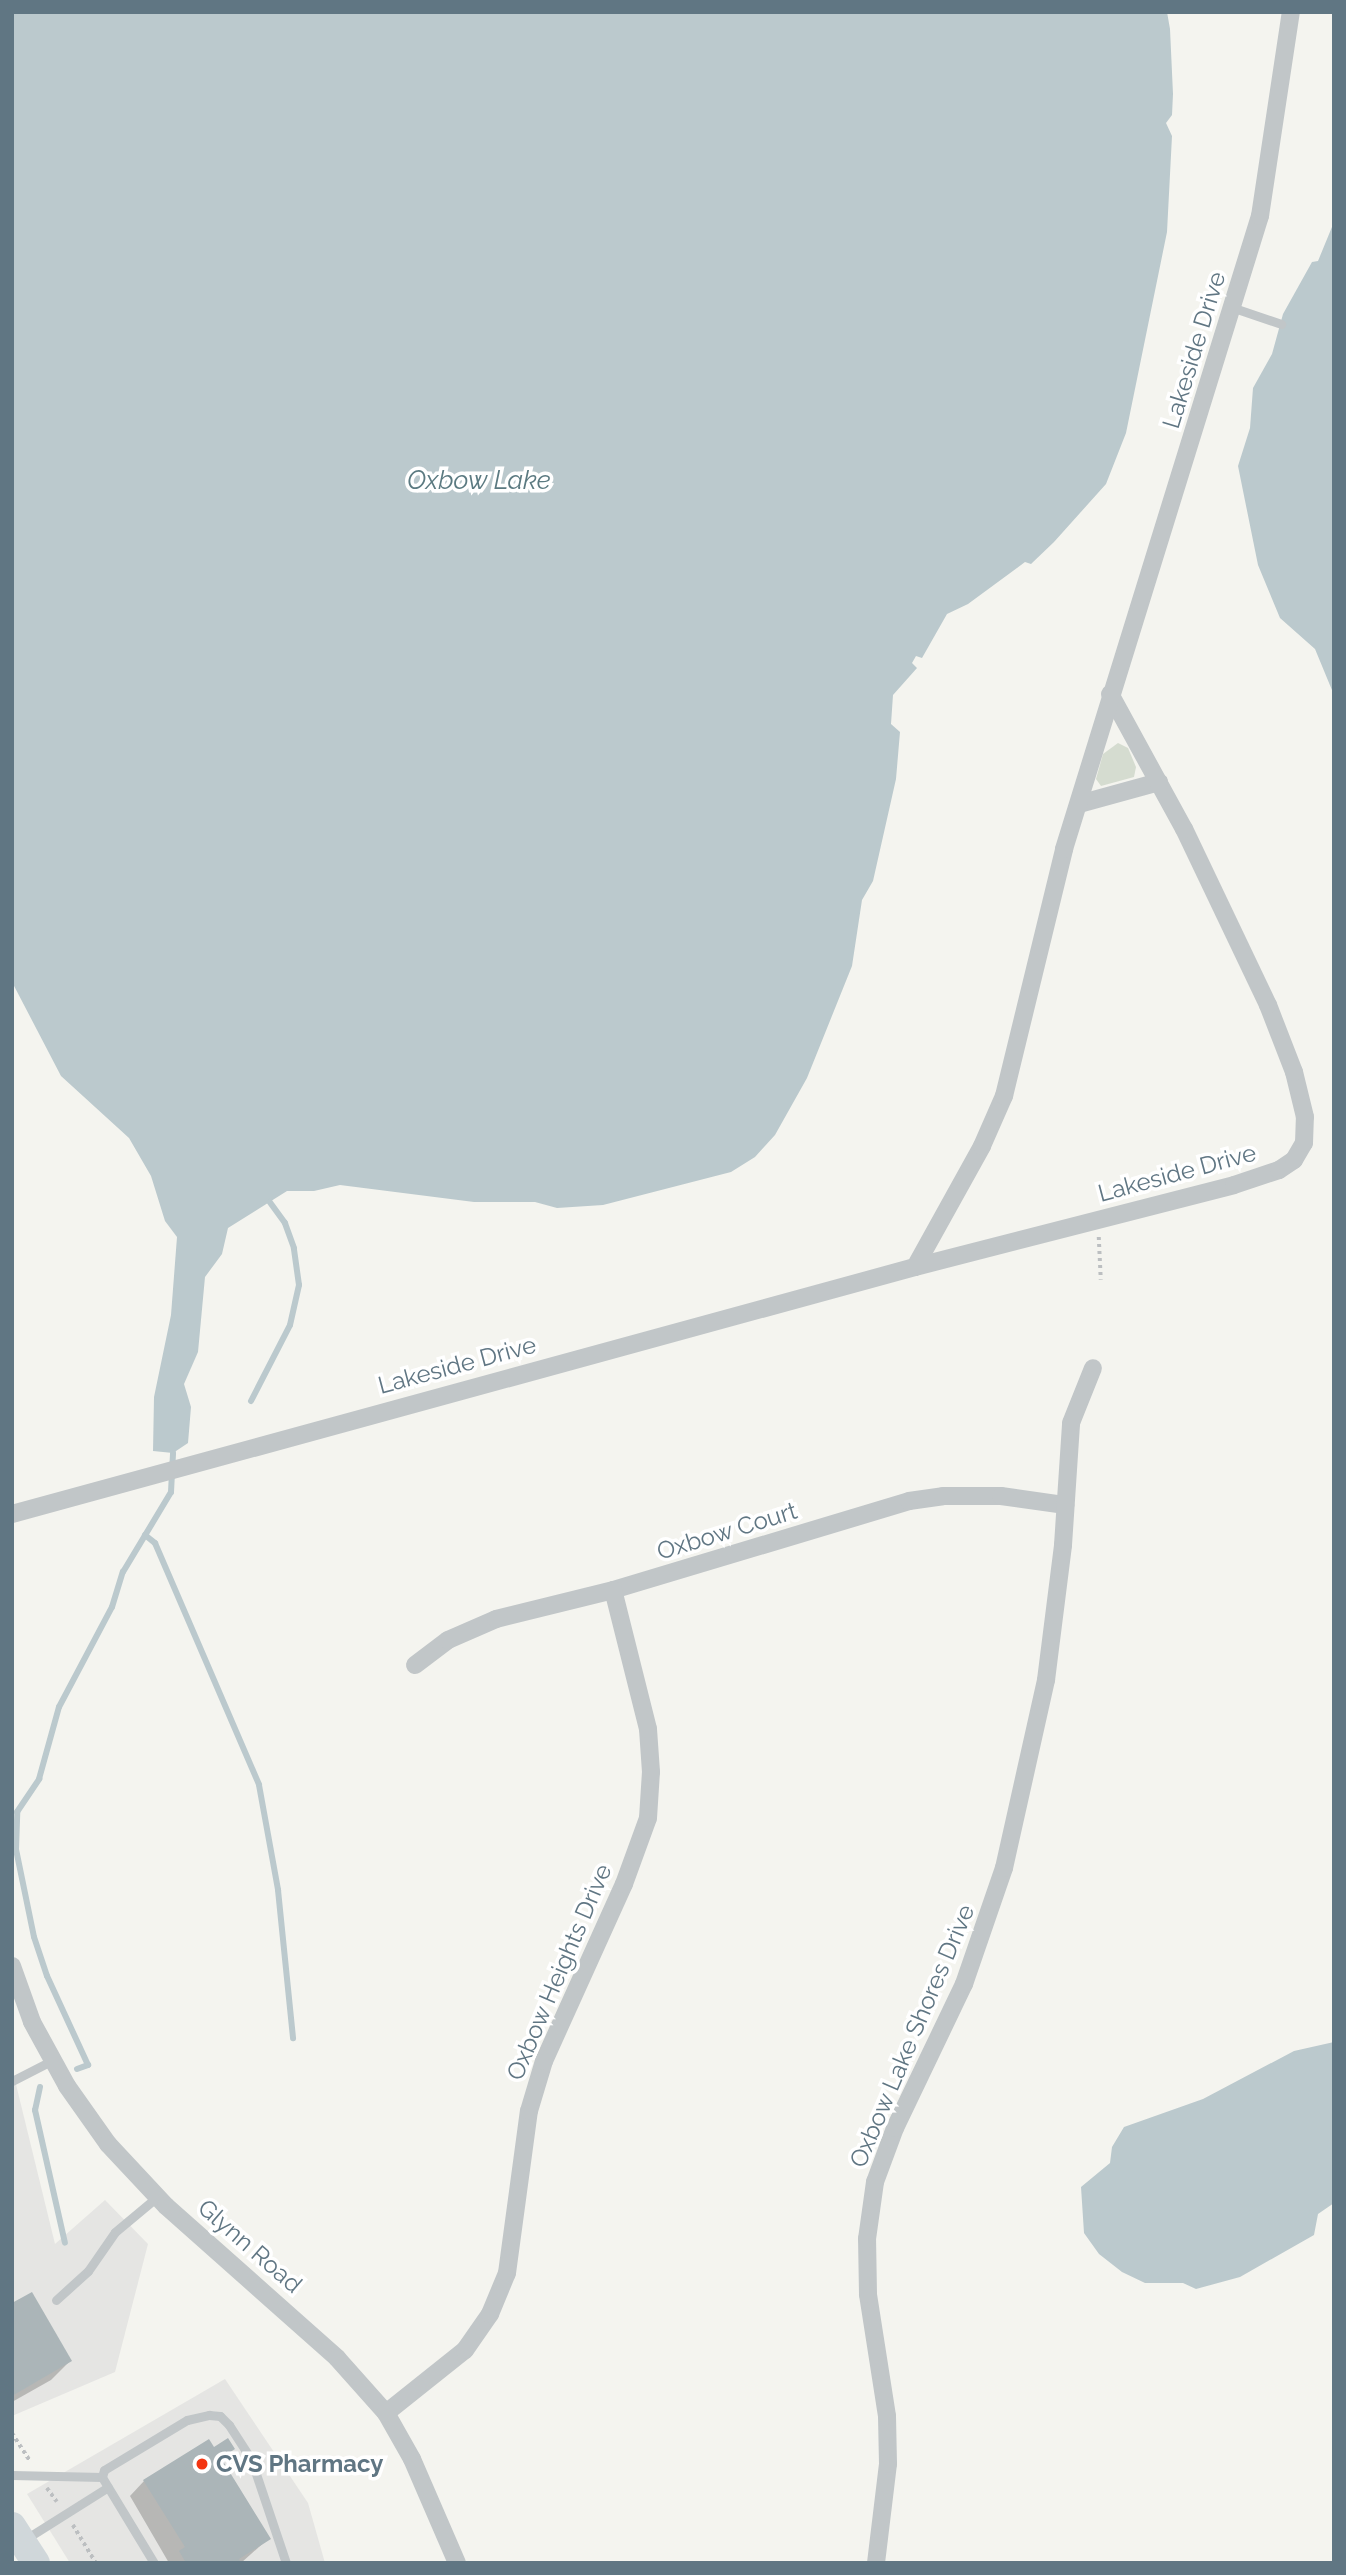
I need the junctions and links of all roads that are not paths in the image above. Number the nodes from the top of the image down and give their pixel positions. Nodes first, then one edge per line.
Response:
1 (1291, 12) edge
2 (1234, 308) junction
3 (1281, 324) dead end
4 (1110, 694) junction
5 (1159, 782) junction
6 (1079, 804) junction
7 (915, 1267) junction
8 (1093, 1368) dead end
9 (1065, 1505) junction
10 (12, 1514) edge
11 (613, 1590) junction
12 (415, 1665) dead end
13 (12, 1966) edge
14 (52, 2060) junction
15 (12, 2081) edge
16 (157, 2197) junction
17 (56, 2300) dead end
18 (386, 2413) junction
19 (12, 2475) edge
20 (102, 2477) junction
21 (107, 2487) junction
22 (23, 2543) edge
23 (154, 2563) edge
24 (286, 2563) edge
25 (457, 2563) edge
26 (876, 2563) edge

1 - 2 street, Lakeside Drive
2 - 3 lane
2 - 4 street, Lakeside Drive
4 - 5 street, Lakeside Drive
4 - 6 street, Lakeside Drive
5 - 6 street
5 - 7 street, Lakeside Drive
6 - 7 street, Lakeside Drive
7 - 10 street, Lakeside Drive
8 - 9 street, Oxbow Lake Shores Drive
9 - 11 street, Oxbow Court
9 - 26 street, Oxbow Lake Shores Drive
11 - 12 street, Oxbow Court
11 - 18 street, Oxbow Heights Drive
13 - 14 street, Glynn Road
14 - 15 lane
14 - 16 street, Glynn Road
16 - 17 lane
16 - 18 street, Glynn Road
18 - 25 street, Glynn Road
19 - 20 lane
20 - 21 lane
20 - 24 lane
21 - 22 lane
21 - 23 lane

